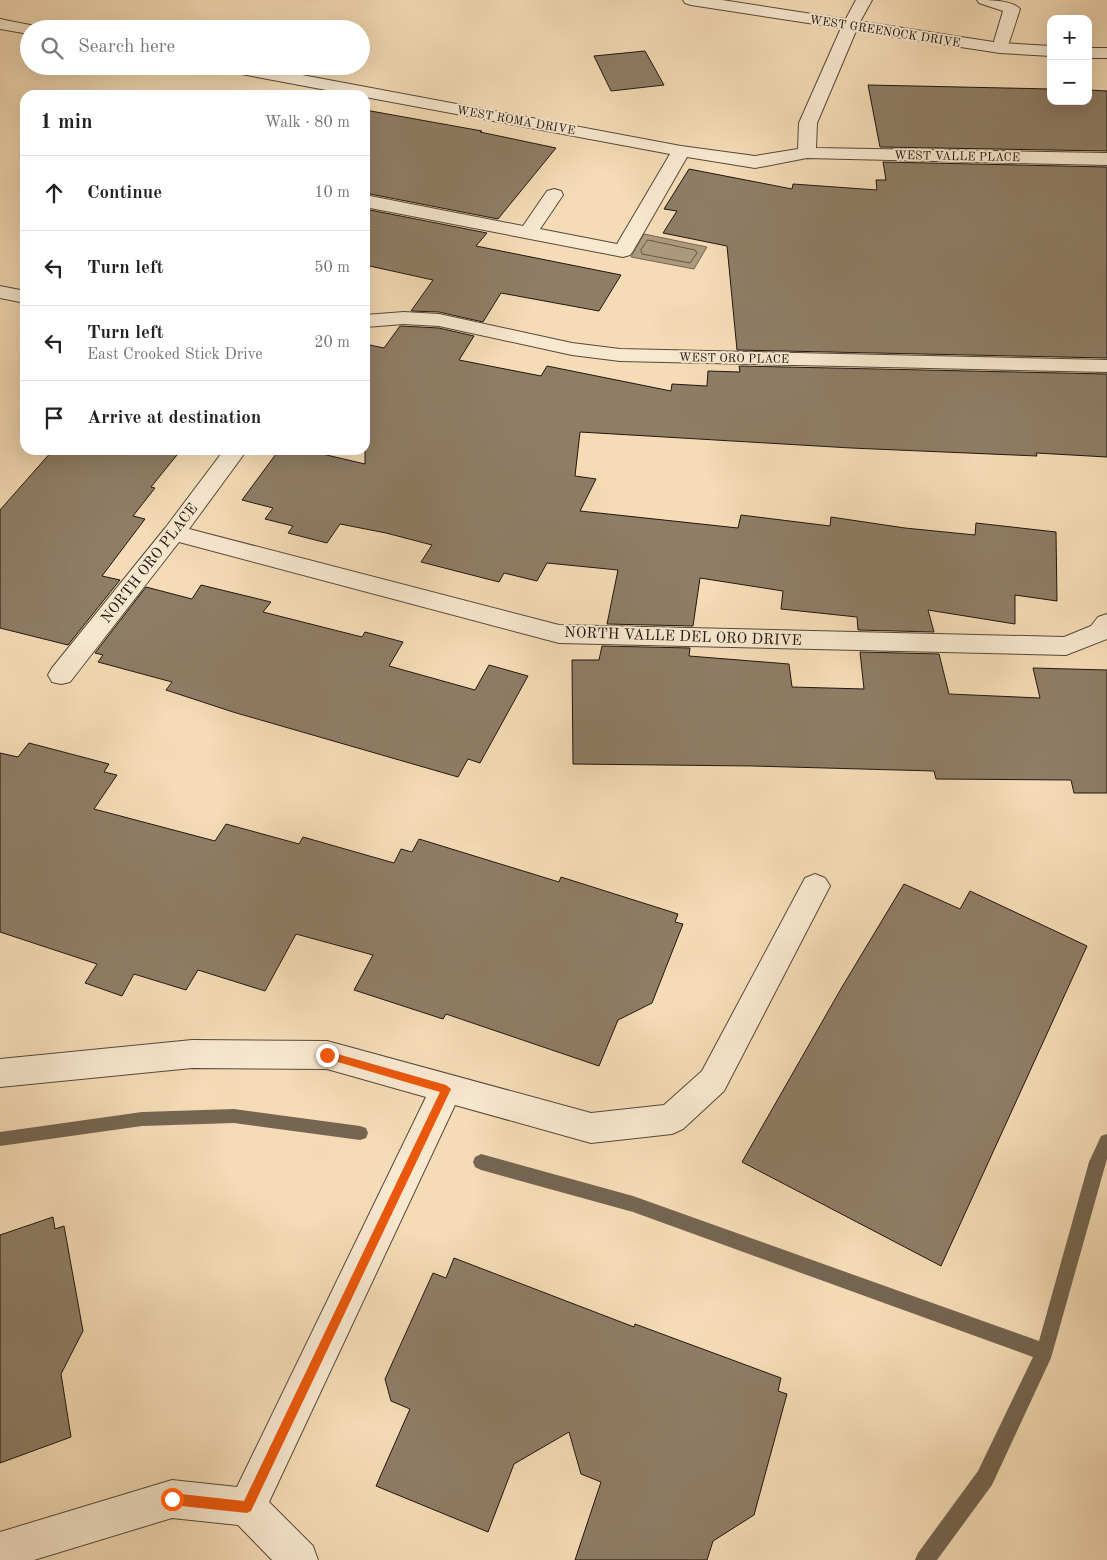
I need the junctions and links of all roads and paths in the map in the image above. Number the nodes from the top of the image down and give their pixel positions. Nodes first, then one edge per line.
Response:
1 (691, 0) edge
2 (864, 0) edge
3 (985, 0) edge
4 (1015, 5) edge
5 (0, 24) edge
6 (850, 26) junction
7 (20, 27) edge
8 (1000, 48) junction
9 (1047, 51) edge
10 (1092, 53) edge
11 (1107, 53) edge
12 (271, 75) edge
13 (345, 90) edge
14 (370, 95) edge
15 (681, 151) junction
16 (807, 153) junction
17 (1107, 159) edge
18 (554, 195) dead end
19 (370, 202) edge
20 (528, 232) junction
21 (0, 292) edge
22 (20, 297) edge
23 (370, 321) edge
24 (1107, 366) edge
25 (232, 455) edge
26 (174, 533) junction
27 (1107, 623) edge
28 (61, 675) dead end
29 (815, 886) dead end
30 (0, 1073) edge
31 (446, 1089) junction
32 (247, 1507) junction
33 (0, 1551) edge
34 (299, 1560) edge

1 - 6 street, WEST GREENOCK DRIVE
2 - 6 street
3 - 4 street
4 - 8 street
5 - 7 street
6 - 8 street, WEST GREENOCK DRIVE
6 - 16 street
8 - 9 street, WEST GREENOCK DRIVE
10 - 11 street
12 - 13 street, WEST ROMA DRIVE
14 - 15 street, WEST ROMA DRIVE
15 - 16 street, WEST ROMA DRIVE
15 - 20 street
16 - 17 street, WEST VALLE PLACE
18 - 20 street
19 - 20 street
21 - 22 street
23 - 24 street, WEST ORO PLACE
25 - 26 street, NORTH ORO PLACE
26 - 27 street, NORTH VALLE DEL ORO DRIVE
26 - 28 street, NORTH ORO PLACE
29 - 31 street
30 - 31 street
31 - 32 street
32 - 33 street
32 - 34 street

